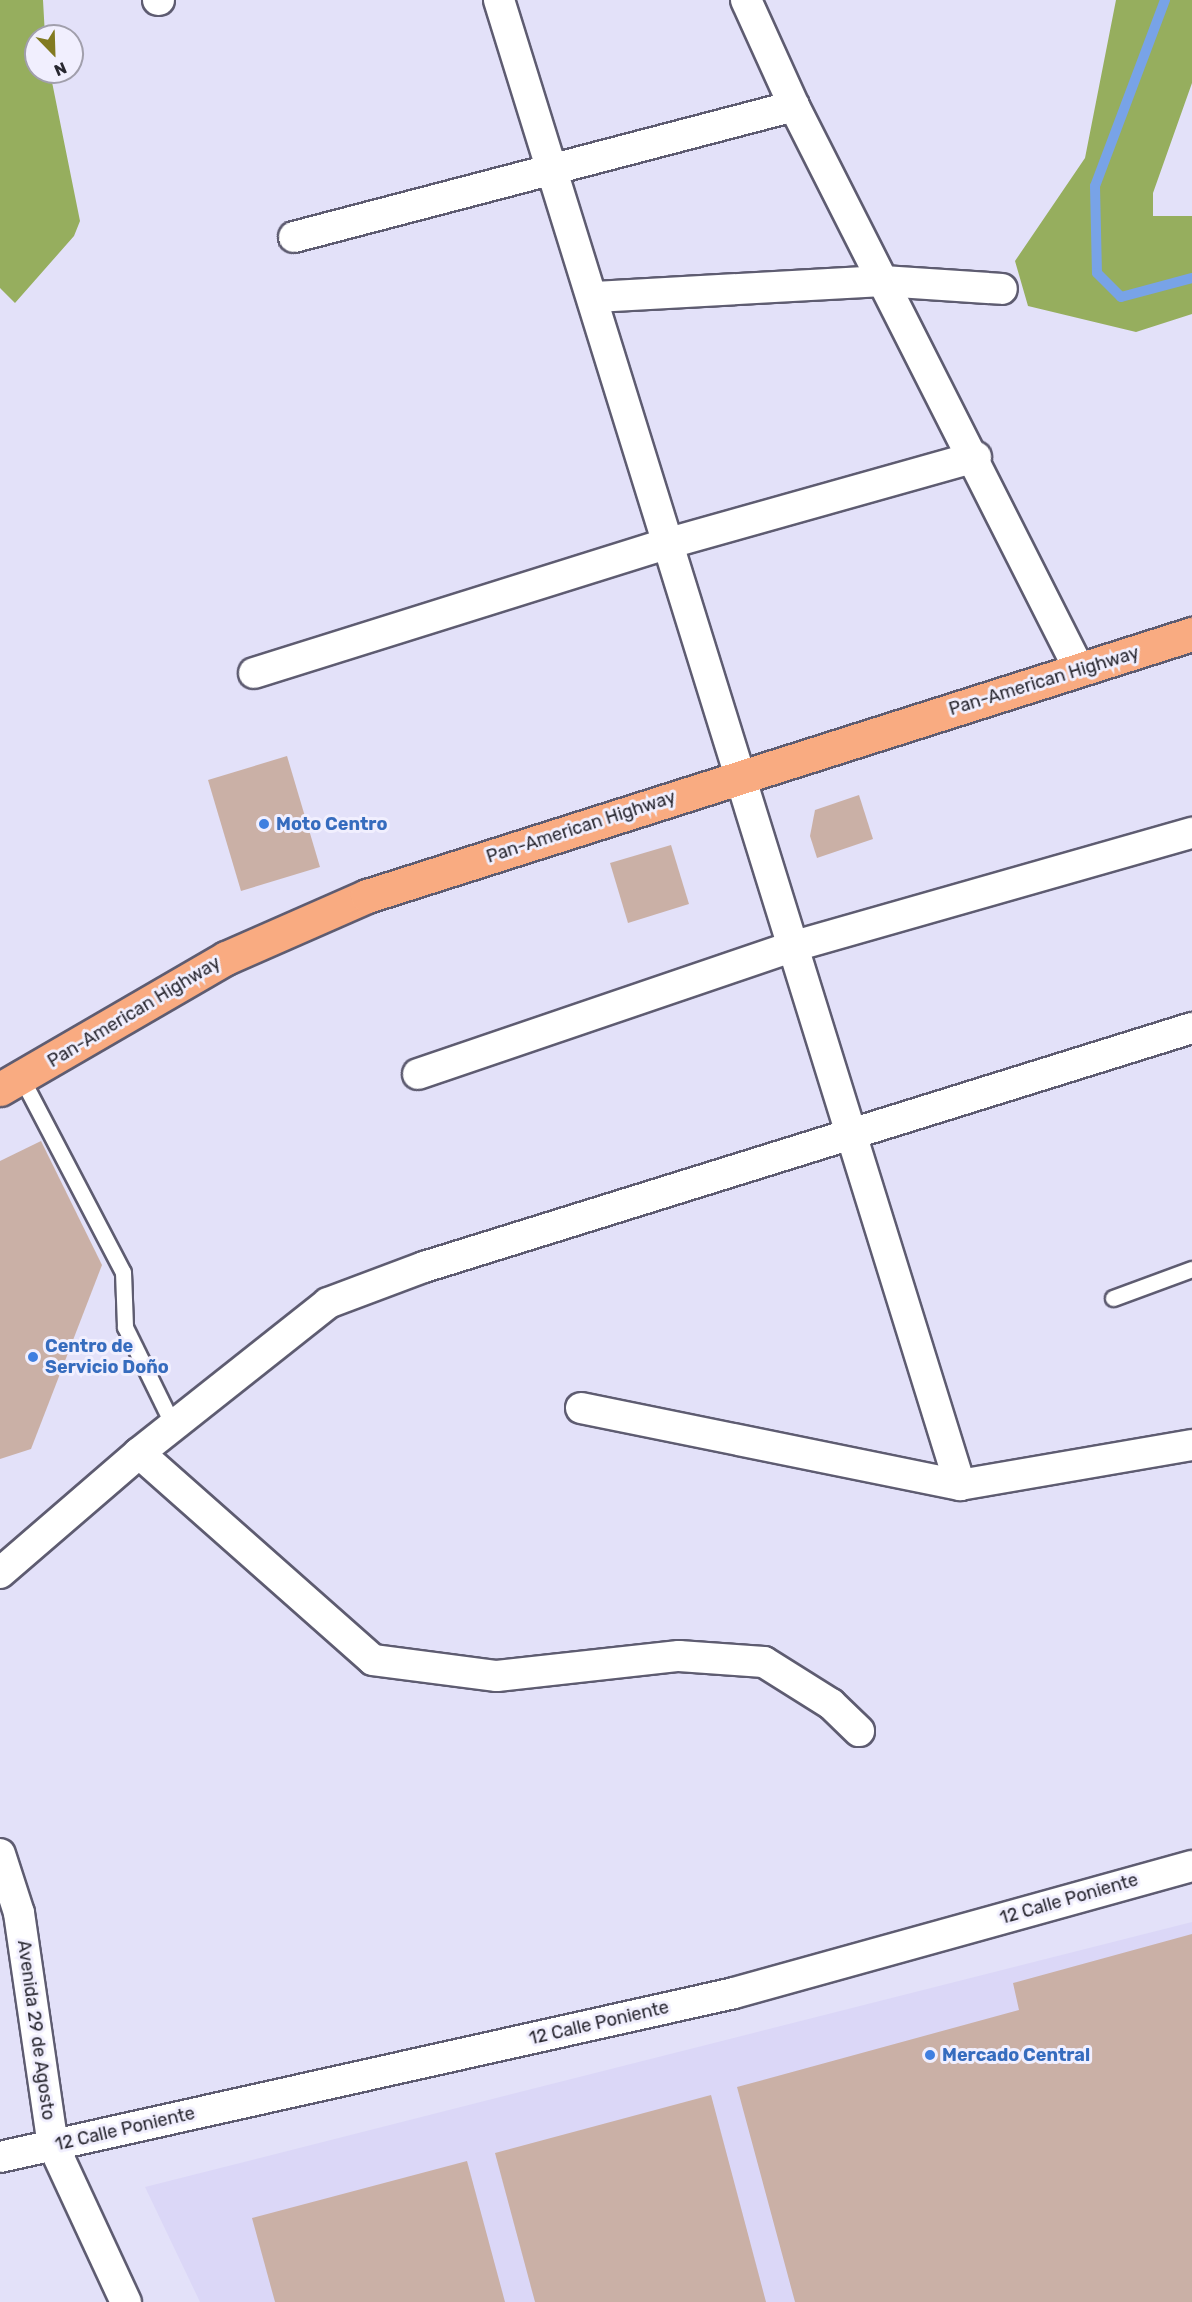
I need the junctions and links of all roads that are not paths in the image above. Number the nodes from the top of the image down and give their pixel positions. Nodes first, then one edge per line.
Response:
1 (500, 0) edge
2 (746, 0) edge
3 (794, 106) junction
4 (555, 169) junction
5 (294, 237) dead end
6 (882, 281) junction
7 (1002, 289) dead end
8 (595, 297) junction
9 (976, 457) junction
10 (666, 544) junction
11 (1192, 634) edge
12 (1079, 669) junction
13 (254, 673) dead end
14 (738, 777) junction
15 (1192, 833) edge
16 (791, 947) junction
17 (1192, 1028) edge
18 (418, 1074) dead end
19 (11, 1084) edge
20 (849, 1132) junction
21 (1192, 1269) edge
22 (1113, 1298) dead end
23 (581, 1408) dead end
24 (174, 1425) junction
25 (1192, 1445) edge
26 (139, 1453) junction
27 (960, 1485) junction
28 (0, 1574) edge
29 (859, 1731) dead end
30 (0, 1854) edge
31 (1192, 1866) edge
32 (53, 2145) junction
33 (0, 2157) edge
34 (126, 2302) edge

1 - 4 street
2 - 3 street
3 - 4 street
3 - 6 street
4 - 5 street
4 - 8 street
6 - 7 street
6 - 8 street
6 - 9 street
8 - 10 street
9 - 10 street
9 - 12 street
10 - 13 street
10 - 14 street
11 - 12 highway, Pan-American Highway
12 - 14 highway, Pan-American Highway
14 - 16 street
14 - 19 highway, Pan-American Highway
15 - 16 street
16 - 18 street
16 - 20 street
17 - 20 street
19 - 24 lane
20 - 24 street
20 - 27 street
21 - 22 lane
23 - 27 street
24 - 26 street
25 - 27 street
26 - 28 street
26 - 29 street
30 - 32 street, Avenida 29 de Agosto
31 - 32 street, 12 Calle Poniente
32 - 33 street, 12 Calle Poniente
32 - 34 street, Avenida 29 de Agosto

